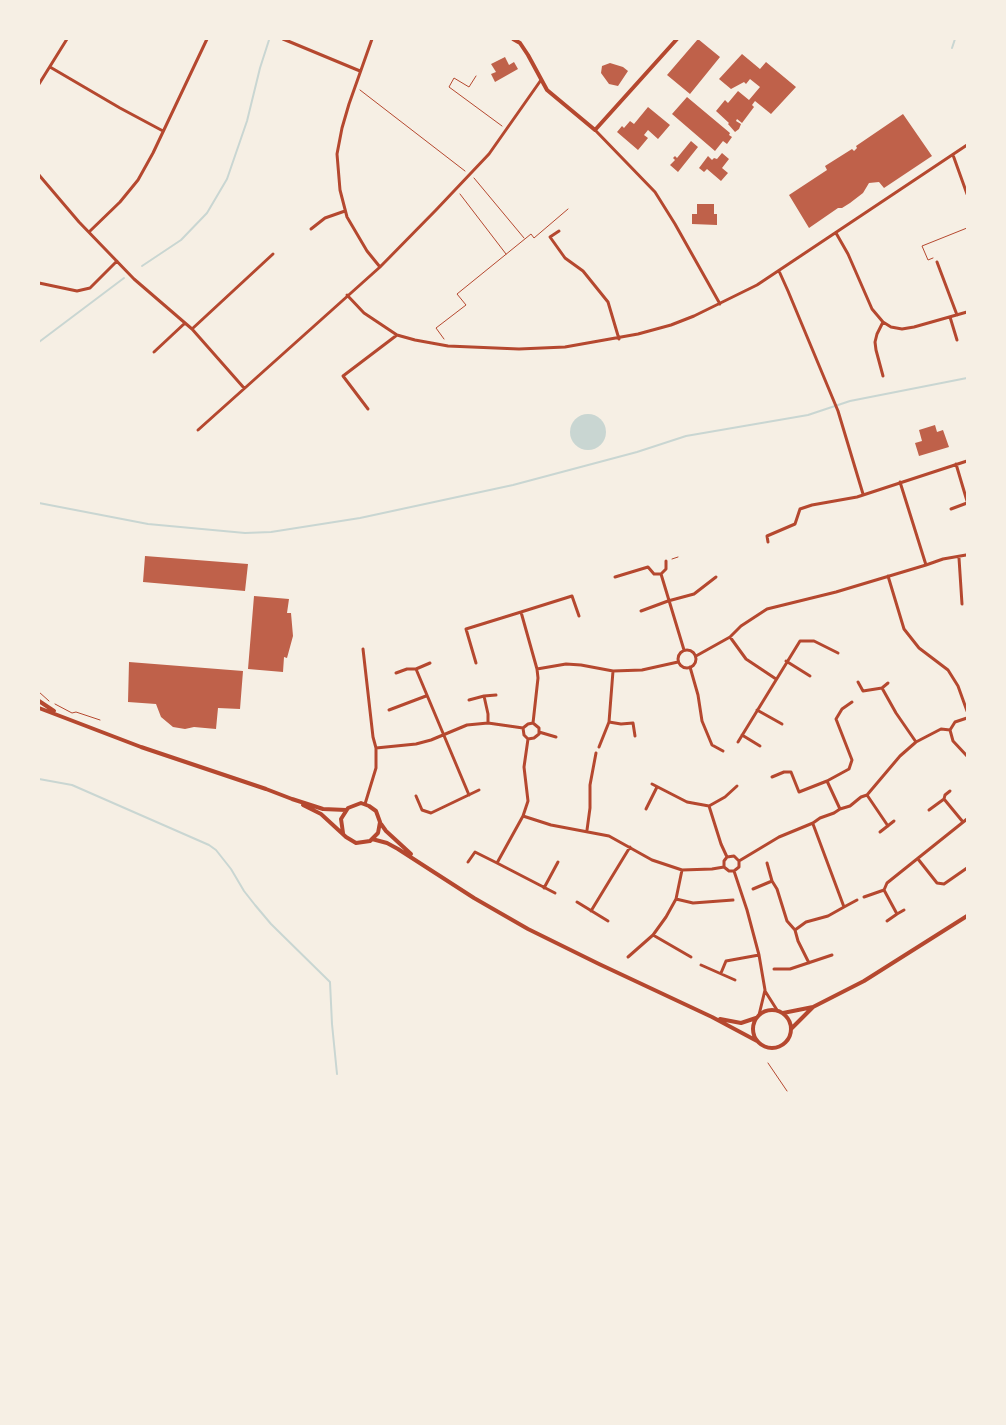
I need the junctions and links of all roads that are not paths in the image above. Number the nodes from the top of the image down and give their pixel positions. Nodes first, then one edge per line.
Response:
1 (67, 39) edge
2 (207, 39) edge
3 (283, 39) edge
4 (372, 39) edge
5 (513, 39) edge
6 (677, 39) edge
7 (50, 67) junction
8 (360, 71) junction
9 (541, 80) junction
10 (39, 84) edge
11 (595, 130) junction
12 (163, 131) junction
13 (967, 145) edge
14 (952, 155) junction
15 (39, 175) edge
16 (967, 194) edge
17 (345, 211) junction
18 (311, 230) dead end
19 (559, 231) dead end
20 (89, 232) junction
21 (836, 233) junction
22 (273, 254) dead end
23 (117, 262) junction
24 (937, 262) road end
25 (380, 267) junction
26 (779, 271) junction
27 (39, 282) edge
28 (347, 294) junction
29 (720, 304) junction
30 (967, 312) edge
31 (957, 315) junction
32 (950, 316) junction
33 (883, 322) junction
34 (185, 323) junction
35 (192, 329) junction
36 (397, 335) junction
37 (619, 338) junction
38 (957, 340) dead end
39 (154, 352) dead end
40 (883, 376) dead end
41 (244, 388) junction
42 (368, 409) dead end
43 (198, 430) dead end
44 (967, 461) edge
45 (956, 464) junction
46 (900, 482) junction
47 (863, 494) junction
48 (967, 502) edge
49 (951, 509) dead end
50 (768, 542) dead end
51 (966, 556) edge
52 (959, 558) junction
53 (666, 561) road end
54 (926, 565) junction
55 (661, 574) junction
56 (888, 576) junction
57 (615, 577) dead end
58 (716, 577) dead end
59 (668, 601) junction
60 (962, 604) dead end
61 (641, 611) dead end
62 (521, 612) junction
63 (578, 616) dead end
64 (730, 637) junction
65 (363, 649) dead end
66 (684, 650) junction
67 (838, 653) dead end
68 (696, 656) junction
69 (786, 661) junction
70 (678, 662) junction
71 (430, 663) dead end
72 (476, 663) dead end
73 (690, 667) junction
74 (416, 669) junction
75 (537, 669) junction
76 (613, 671) junction
77 (396, 673) dead end
78 (810, 676) dead end
79 (776, 680) junction
80 (858, 682) dead end
81 (888, 683) dead end
82 (882, 688) junction
83 (496, 695) dead end
84 (426, 696) junction
85 (484, 696) junction
86 (469, 700) dead end
87 (39, 701) edge
88 (852, 702) dead end
89 (39, 708) edge
90 (389, 710) dead end
91 (757, 710) junction
92 (967, 711) edge
93 (60, 715) junction
94 (967, 718) edge
95 (609, 722) junction
96 (488, 723) junction
97 (533, 723) junction
98 (782, 724) dead end
99 (523, 728) junction
100 (950, 730) junction
101 (539, 732) junction
102 (444, 735) junction
103 (742, 735) junction
104 (635, 736) dead end
105 (556, 737) dead end
106 (528, 738) junction
107 (738, 742) dead end
108 (916, 742) junction
109 (760, 746) dead end
110 (376, 748) junction
111 (599, 748) dead end
112 (722, 751) dead end
113 (596, 753) dead end
114 (967, 756) edge
115 (772, 778) dead end
116 (827, 781) junction
117 (652, 784) dead end
118 (737, 786) dead end
119 (657, 787) junction
120 (480, 790) dead end
121 (950, 791) dead end
122 (469, 795) junction
123 (867, 795) junction
124 (416, 796) dead end
125 (944, 799) junction
126 (292, 800) junction
127 (365, 804) junction
128 (709, 806) junction
129 (646, 809) dead end
130 (840, 809) junction
131 (346, 810) junction
132 (929, 810) dead end
133 (523, 816) junction
134 (967, 819) edge
135 (894, 821) dead end
136 (380, 822) junction
137 (963, 822) junction
138 (813, 823) junction
139 (888, 826) junction
140 (587, 830) junction
141 (880, 832) dead end
142 (344, 833) junction
143 (372, 839) junction
144 (630, 847) junction
145 (727, 857) junction
146 (918, 859) junction
147 (739, 861) junction
148 (468, 862) dead end
149 (497, 862) junction
150 (558, 862) dead end
151 (420, 863) junction
152 (767, 863) dead end
153 (724, 867) junction
154 (967, 868) edge
155 (682, 870) junction
156 (734, 871) junction
157 (772, 881) junction
158 (544, 888) junction
159 (753, 889) dead end
160 (884, 890) junction
161 (555, 894) dead end
162 (864, 897) dead end
163 (676, 898) junction
164 (733, 900) dead end
165 (857, 900) dead end
166 (577, 902) dead end
167 (844, 907) junction
168 (904, 910) dead end
169 (591, 911) junction
170 (897, 914) junction
171 (967, 916) edge
172 (608, 921) dead end
173 (887, 921) dead end
174 (795, 930) junction
175 (653, 934) junction
176 (759, 955) junction
177 (832, 955) dead end
178 (628, 957) dead end
179 (691, 957) dead end
180 (809, 963) junction
181 (701, 965) dead end
182 (774, 969) dead end
183 (721, 973) junction
184 (735, 980) dead end
185 (765, 990) junction
186 (813, 1007) junction
187 (777, 1010) junction
188 (783, 1013) junction
189 (757, 1016) junction
190 (712, 1017) junction
191 (792, 1028) junction
192 (757, 1041) junction

1 - 7 street
2 - 12 street
3 - 8 street
4 - 8 street
5 - 9 street
6 - 11 street
7 - 10 street
7 - 12 street
8 - 17 street
9 - 11 street
9 - 25 street
11 - 29 street
12 - 20 street
13 - 14 street
14 - 16 street
14 - 21 street
15 - 20 street
17 - 18 street
17 - 25 street
19 - 37 street
20 - 23 street
21 - 26 street
21 - 33 street
22 - 35 street
23 - 27 street
23 - 34 street
24 - 31 street
25 - 28 street
26 - 29 street
26 - 47 street
28 - 36 street
28 - 41 street
29 - 37 street
30 - 31 street
31 - 32 street
32 - 33 street
32 - 38 street
33 - 40 street
34 - 35 street
34 - 39 street
35 - 41 street
36 - 37 street
36 - 42 street
41 - 43 street
44 - 45 street
45 - 46 street
45 - 48 street
46 - 47 street
46 - 54 street
47 - 50 street
48 - 49 street
51 - 52 street
52 - 54 street
52 - 60 street
53 - 55 street
54 - 56 street
55 - 57 street
55 - 59 street
56 - 64 street
56 - 92 street
58 - 59 street
59 - 61 street
59 - 66 street
62 - 63 street
62 - 72 street
62 - 75 street
64 - 68 street
64 - 79 street
65 - 110 street
66 - 68 street
66 - 70 street
67 - 69 street
68 - 73 street
69 - 78 street
69 - 79 street
70 - 73 street
70 - 76 street
71 - 74 street
73 - 112 street
74 - 77 street
74 - 84 street
75 - 76 street
75 - 97 street
76 - 95 street
79 - 91 street
80 - 82 street
81 - 82 street
82 - 108 street
83 - 85 street
84 - 90 street
84 - 102 street
85 - 86 street
85 - 96 street
87 - 93 street
88 - 116 street
89 - 93 street
91 - 98 street
91 - 103 street
93 - 126 street
94 - 100 street
95 - 104 street
95 - 111 street
96 - 99 street
96 - 102 street
97 - 99 street
97 - 101 street
99 - 106 street
100 - 108 street
100 - 114 street
101 - 105 street
101 - 106 street
102 - 110 street
102 - 122 street
103 - 107 street
103 - 109 street
106 - 133 street
108 - 123 street
110 - 127 street
113 - 140 street
115 - 116 street
116 - 130 street
117 - 119 street
118 - 128 street
119 - 128 street
119 - 129 street
120 - 122 street
121 - 125 street
122 - 124 street
123 - 130 street
123 - 139 street
125 - 132 street
125 - 137 street
126 - 131 street
126 - 142 street
127 - 131 street
127 - 136 street
128 - 145 street
130 - 138 street
131 - 142 street
133 - 140 street
133 - 149 street
134 - 137 street
135 - 139 street
136 - 143 street
136 - 151 street
137 - 146 street
138 - 147 street
138 - 167 street
139 - 141 street
140 - 144 street
142 - 143 street
143 - 151 street
144 - 155 street
144 - 169 street
145 - 147 street
145 - 153 street
146 - 154 street
146 - 160 street
147 - 156 street
148 - 149 street
149 - 158 street
150 - 158 street
151 - 190 street
152 - 157 street
153 - 155 street
153 - 156 street
155 - 163 street
156 - 176 street
157 - 159 street
157 - 174 street
158 - 161 street
160 - 162 street
160 - 170 street
163 - 164 street
163 - 175 street
165 - 167 street
166 - 169 street
167 - 174 street
168 - 170 street
169 - 172 street
170 - 173 street
171 - 186 street
174 - 180 street
175 - 178 street
175 - 179 street
176 - 183 street
176 - 185 street
177 - 180 street
180 - 182 street
181 - 183 street
183 - 184 street
185 - 187 street
185 - 189 street
186 - 188 street
186 - 191 street
187 - 188 street
187 - 189 street
188 - 191 street
189 - 190 street
189 - 192 street
190 - 192 street
191 - 192 street

